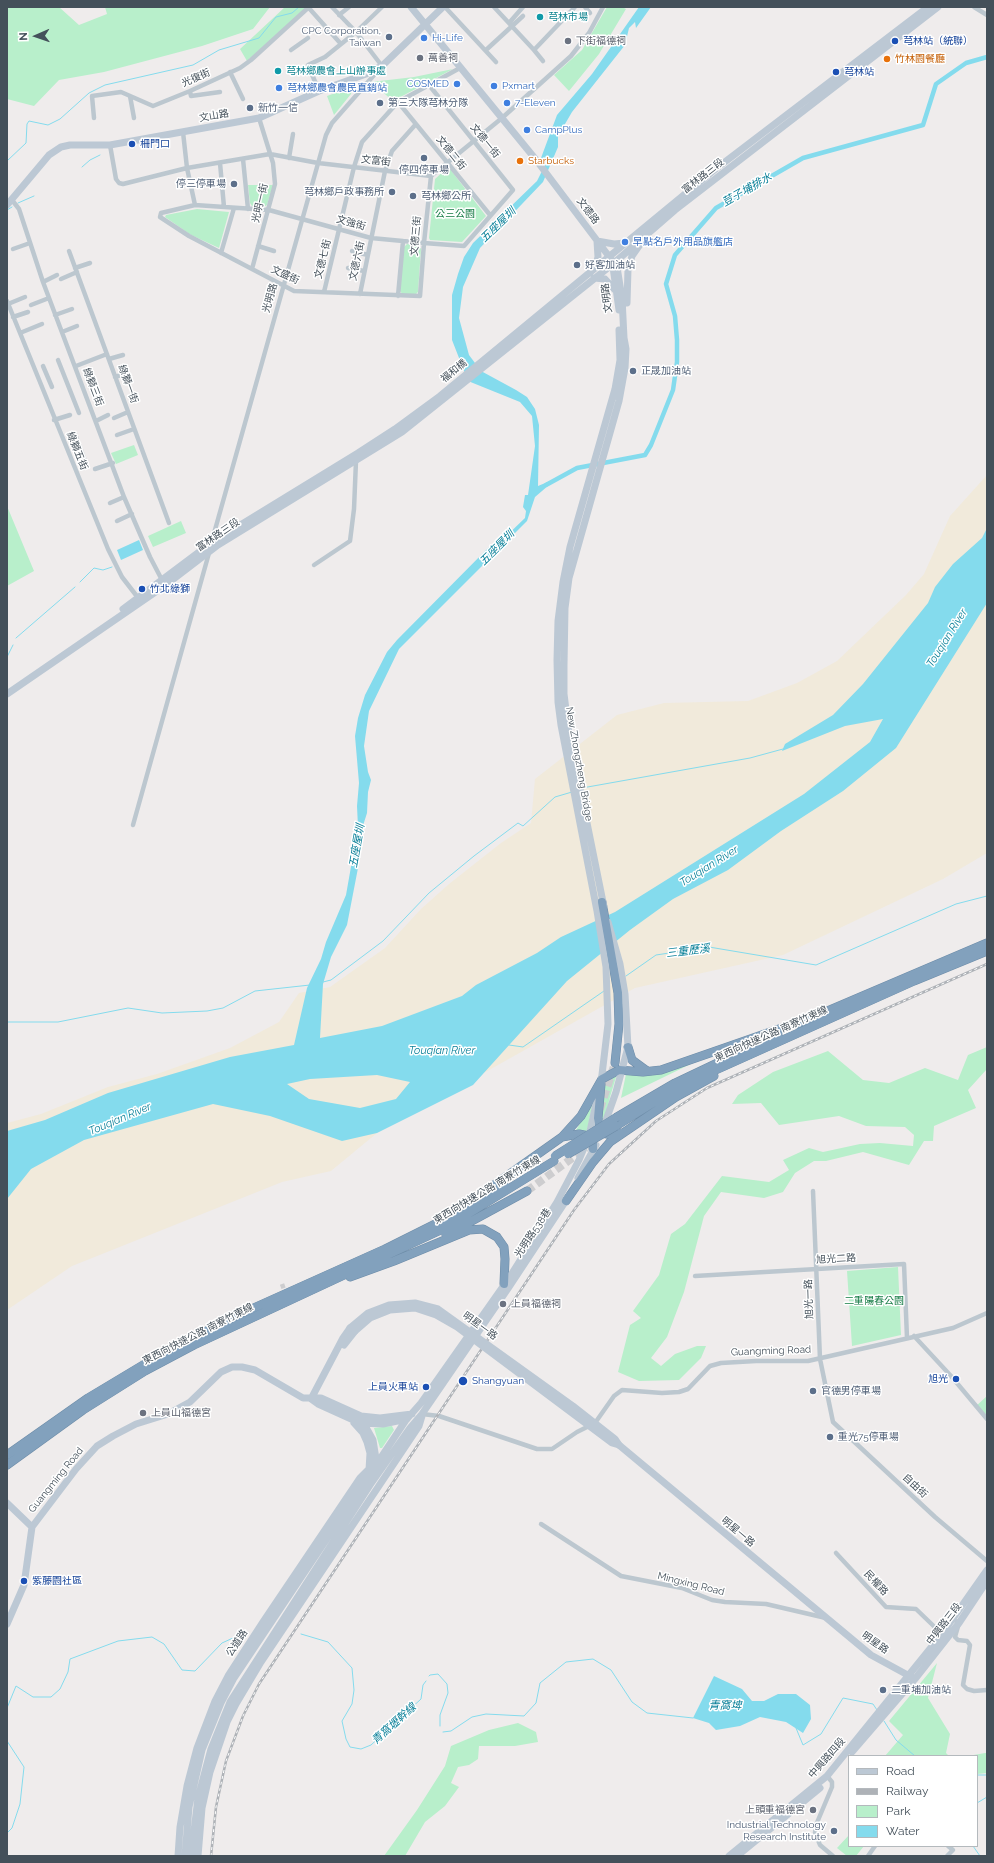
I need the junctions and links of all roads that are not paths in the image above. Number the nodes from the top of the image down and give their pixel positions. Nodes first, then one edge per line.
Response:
1 (309, 7) edge
2 (332, 7) edge
3 (349, 7) edge
4 (382, 7) edge
5 (411, 7) edge
6 (444, 7) edge
7 (494, 7) edge
8 (523, 7) edge
9 (575, 7) edge
10 (585, 7) edge
11 (603, 7) edge
12 (928, 7) edge
13 (938, 7) edge
14 (974, 7) edge
15 (590, 13) dead end
16 (339, 15) junction
17 (987, 15) edge
18 (523, 16) dead end
19 (425, 24) junction
20 (510, 24) junction
21 (356, 32) junction
22 (893, 37) junction
23 (308, 38) dead end
24 (341, 44) junction
25 (291, 50) dead end
26 (486, 50) junction
27 (534, 50) junction
28 (868, 57) junction
29 (543, 61) dead end
30 (496, 62) dead end
31 (382, 66) junction
32 (460, 68) junction
33 (230, 72) junction
34 (429, 86) junction
35 (190, 91) junction
36 (319, 91) junction
37 (220, 92) dead end
38 (130, 96) junction
39 (242, 99) dead end
40 (398, 102) junction
41 (94, 118) dead end
42 (134, 118) dead end
43 (259, 118) junction
44 (502, 118) junction
45 (416, 124) junction
46 (183, 132) junction
47 (293, 134) dead end
48 (474, 141) junction
49 (110, 145) junction
50 (270, 154) junction
51 (289, 158) junction
52 (243, 159) junction
53 (220, 163) junction
54 (318, 163) junction
55 (448, 163) junction
56 (354, 167) junction
57 (187, 168) junction
58 (385, 171) junction
59 (431, 176) junction
60 (513, 190) joint
61 (9, 202) edge
62 (195, 205) junction
63 (224, 207) junction
64 (234, 208) junction
65 (248, 208) junction
66 (269, 210) junction
67 (161, 213) joint
68 (490, 216) junction
69 (302, 218) junction
70 (340, 229) junction
71 (371, 238) junction
72 (644, 238) junction
73 (597, 240) junction
74 (403, 241) junction
75 (30, 243) junction
76 (424, 243) junction
77 (625, 243) junction
78 (258, 246) junction
79 (13, 249) dead end
80 (69, 251) dead end
81 (274, 251) dead end
82 (352, 251) dead end
83 (221, 252) junction
84 (368, 255) junction
85 (610, 257) junction
86 (90, 263) dead end
87 (614, 263) junction
88 (348, 268) dead end
89 (595, 268) junction
90 (252, 269) junction
91 (76, 270) junction
92 (364, 271) junction
93 (594, 278) junction
94 (43, 282) junction
95 (284, 286) junction
96 (324, 292) junction
97 (616, 292) junction
98 (360, 294) junction
99 (398, 296) junction
100 (420, 296) joint
101 (24, 297) dead end
102 (49, 298) junction
103 (558, 302) junction
104 (8, 303) edge
105 (31, 304) dead end
106 (72, 309) dead end
107 (28, 312) dead end
108 (55, 315) junction
109 (13, 317) junction
110 (42, 324) dead end
111 (77, 326) dead end
112 (62, 332) junction
113 (20, 333) junction
114 (626, 349) junction
115 (107, 354) junction
116 (123, 355) dead end
117 (109, 359) junction
118 (58, 360) dead end
119 (483, 364) joint
120 (43, 366) dead end
121 (76, 366) junction
122 (127, 372) dead end
123 (115, 376) junction
124 (52, 387) dead end
125 (442, 398) junction
126 (79, 412) dead end
127 (128, 412) junction
128 (70, 415) dead end
129 (108, 415) dead end
130 (114, 418) dead end
131 (54, 420) junction
132 (96, 421) junction
133 (134, 429) junction
134 (74, 434) dead end
135 (118, 436) dead end
136 (600, 454) junction
137 (85, 461) dead end
138 (356, 461) junction
139 (113, 463) junction
140 (95, 469) dead end
141 (124, 497) junction
142 (110, 503) dead end
143 (132, 514) junction
144 (117, 521) dead end
145 (170, 523) dead end
146 (211, 543) junction
147 (209, 552) junction
148 (314, 565) dead end
149 (162, 580) junction
150 (140, 600) junction
151 (7, 689) edge
152 (7, 694) edge
153 (133, 825) dead end
154 (602, 902) junction
155 (987, 943) edge
156 (987, 951) edge
157 (802, 1021) junction
158 (628, 1048) junction
159 (747, 1057) junction
160 (615, 1063) tunnel mouth
161 (622, 1070) junction
162 (647, 1072) junction
163 (602, 1079) junction
164 (626, 1132) junction
165 (602, 1133) junction
166 (589, 1136) junction
167 (562, 1137) junction
168 (593, 1149) junction
169 (555, 1159) junction
170 (527, 1191) tunnel mouth
171 (813, 1191) dead end
172 (566, 1201) junction
173 (445, 1219) junction
174 (418, 1251) junction
175 (816, 1269) junction
176 (695, 1276) dead end
177 (504, 1284) junction
178 (315, 1288) junction
179 (987, 1312) edge
180 (914, 1336) junction
181 (907, 1338) junction
182 (820, 1359) junction
183 (311, 1399) junction
184 (354, 1414) junction
185 (422, 1414) junction
186 (409, 1416) junction
187 (347, 1418) junction
188 (987, 1419) edge
189 (833, 1422) joint
190 (365, 1424) junction
191 (7, 1456) edge
192 (7, 1464) edge
193 (373, 1465) junction
194 (377, 1477) junction
195 (376, 1489) junction
196 (7, 1503) edge
197 (340, 1512) junction
198 (541, 1524) dead end
199 (32, 1527) junction
200 (836, 1553) dead end
201 (987, 1560) edge
202 (987, 1570) edge
203 (987, 1581) edge
204 (826, 1618) junction
205 (956, 1621) junction
206 (7, 1624) edge
207 (944, 1636) junction
208 (908, 1674) junction
209 (915, 1679) junction
210 (987, 1690) edge
211 (211, 1719) junction
212 (848, 1755) edge
213 (848, 1755) edge
214 (828, 1778) junction
215 (874, 1847) edge
216 (949, 1847) edge
217 (178, 1856) edge
218 (185, 1856) edge
219 (191, 1856) edge
220 (198, 1856) edge
221 (729, 1856) edge
222 (737, 1856) edge
223 (832, 1856) edge
224 (868, 1856) edge
225 (947, 1856) edge

1 - 24 street
1 - 33 street, 光復街
2 - 16 street
3 - 16 street
4 - 21 street
5 - 19 street
6 - 19 street, 文山路
6 - 26 street
7 - 20 street
8 - 20 street
9 - 27 street
10 - 15 street
11 - 44 street
12 - 22 street, 富林路三段
13 - 22 street, 富林路三段
14 - 17 street
16 - 21 street
18 - 20 street
19 - 31 street, 文山路
19 - 32 street
20 - 26 street
20 - 27 street
21 - 24 street
21 - 31 street
22 - 28 street, 富林路三段
23 - 25 street
24 - 36 street
26 - 30 street
27 - 29 street
28 - 72 street, 富林路三段
28 - 77 street, 富林路三段
31 - 36 street, 文山路
31 - 54 street, 光明路
32 - 34 street, 文德七街
32 - 44 street
33 - 35 street, 光復街
33 - 39 street
34 - 40 street, 文德七街
34 - 48 street, 文德一街
35 - 37 street
35 - 38 street, 光復街
36 - 43 street, 文山路
38 - 41 street, 光復街
38 - 42 street
40 - 45 street, 文德二街
40 - 56 street, 文德七街
43 - 46 street, 文山路
43 - 50 street, 光明一街
44 - 48 street
44 - 73 street, 文德路
45 - 55 street, 文德二街
45 - 58 street, 文德六街
46 - 49 street, 文山路
46 - 57 street
47 - 51 street
48 - 55 street
48 - 60 street, 文德一街
49 - 57 street, 文富街
49 - 61 street, 文山路
50 - 51 street, 文富街
50 - 52 street, 文富街
50 - 66 street, 光明一街
51 - 54 street, 文富街
52 - 53 street, 文富街
52 - 65 street
53 - 57 street, 文富街
53 - 63 street
54 - 56 street, 文富街
54 - 69 street, 光明路
55 - 59 street
55 - 68 street, 文德二街
56 - 58 street, 文富街
56 - 70 street, 文德七街
57 - 62 street
58 - 59 street, 文富街
58 - 71 street, 文德六街
59 - 76 street, 文德三街
60 - 68 street, 文強街
61 - 75 street, 綠獅三街
62 - 63 street, 文強街
62 - 67 street, 文強街
63 - 64 street, 文強街
64 - 65 street, 文強街
64 - 83 street
65 - 66 street, 文強街
66 - 69 street, 文強街
66 - 78 street, 光明一街
67 - 83 street, 文盛街
68 - 76 street, 文強街
69 - 70 street, 文強街
69 - 95 street, 光明路
70 - 71 street, 文強街
70 - 96 street, 文德七街
71 - 74 street, 文強街
71 - 84 street, 文德六街
72 - 87 street, 富林路三段
72 - 114 street
73 - 77 street
73 - 85 street, 文德路
73 - 89 street
74 - 76 street, 文強街
74 - 99 street
75 - 79 street
75 - 94 street, 綠獅三街
76 - 100 street, 文德三街
77 - 85 street, 富林路三段
78 - 81 street
78 - 90 street, 光明一街
80 - 91 street, 綠獅一街
82 - 84 street
83 - 90 street, 文盛街
84 - 92 street, 文德六街
85 - 87 street, 文德路
85 - 89 street, 富林路三段
86 - 91 street
87 - 93 street, 富林路三段
87 - 97 street, 文明路
87 - 114 street, 文明路
88 - 92 street
89 - 103 street, 富林路三段
90 - 95 street, 文盛街
91 - 94 street
91 - 115 street, 綠獅一街
92 - 98 street, 文德六街
93 - 97 street
93 - 103 street, 富林路三段
94 - 102 street, 綠獅三街
95 - 96 street, 文盛街
95 - 146 street, 光明路
96 - 98 street, 文盛街
97 - 136 street, 文明路
98 - 99 street, 文盛街
99 - 100 street, 文盛街
101 - 104 street
102 - 105 street
102 - 108 street, 綠獅三街
103 - 119 street, 富林路三段
104 - 109 street, 綠獅五街
106 - 108 street
107 - 109 street
108 - 112 street, 綠獅三街
109 - 113 street, 綠獅五街
110 - 113 street
111 - 112 street
112 - 121 street, 綠獅三街
113 - 131 street, 綠獅五街
114 - 136 street, 文明路
115 - 117 street, 綠獅一街
115 - 121 street
116 - 117 street
117 - 123 street, 綠獅一街
118 - 126 street
119 - 125 street, 福和橋
120 - 124 street
121 - 132 street, 綠獅三街
122 - 123 street
123 - 127 street, 綠獅一街
125 - 138 street, 富林路三段
125 - 146 street, 富林路三段
127 - 130 street
127 - 133 street, 綠獅一街
128 - 131 street
129 - 132 street
131 - 150 street, 綠獅五街
132 - 139 street, 綠獅三街
133 - 135 street
133 - 145 street, 綠獅一街
134 - 137 street
136 - 154 street, New Zhongzheng Bridge
136 - 163 street, New Zhongzheng Bridge
138 - 147 street, 富林路三段
138 - 148 street
139 - 140 street
139 - 141 street, 綠獅三街
141 - 142 street
141 - 143 street, 綠獅三街
143 - 144 street
143 - 149 street, 綠獅三街
146 - 147 street, 光明路
146 - 149 street, 富林路三段
147 - 150 street, 富林路三段
147 - 153 street, 光明路
149 - 150 street, 富林路三段
150 - 151 street, 富林路三段
150 - 152 street, 富林路三段
154 - 158 street, New Zhongzheng Bridge
154 - 160 highway
155 - 157 highway, 東西向快速公路 南寮竹東線
156 - 159 highway, 東西向快速公路 南寮竹東線
157 - 162 highway
157 - 169 highway, 東西向快速公路 南寮竹東線, bridge
158 - 161 street, 光明路538巷
158 - 162 highway
159 - 164 highway
159 - 169 highway, 東西向快速公路 南寮竹東線, bridge
161 - 162 highway
161 - 163 highway
161 - 165 street, 光明路538巷
163 - 165 highway
163 - 166 street, 光明路538巷
163 - 167 highway
164 - 165 highway
164 - 172 highway
165 - 168 street, 光明路538巷
166 - 167 highway
166 - 168 highway
166 - 177 street, 光明路538巷
167 - 173 highway
168 - 172 street, 光明路538巷
169 - 173 highway, 東西向快速公路 南寮竹東線
169 - 178 highway, 東西向快速公路 南寮竹東線
170 - 174 highway
171 - 175 street, 旭光一路
172 - 185 street, 光明路538巷
173 - 191 highway, 東西向快速公路 南寮竹東線
174 - 177 highway
174 - 178 highway
175 - 176 street, 旭光二路
175 - 181 street, 旭光二路
175 - 182 street, 旭光一路
177 - 186 street, 光明路538巷
178 - 192 highway, 東西向快速公路 南寮竹東線
179 - 180 street, Guangming Road
180 - 181 street, Guangming Road
180 - 188 street
181 - 182 street, Guangming Road
182 - 185 street, Guangming Road
182 - 189 street, 旭光一路
183 - 184 street, Guangming Road
183 - 187 street, Guangming Road
183 - 199 street, Guangming Road
183 - 204 street, 明星一路, bridge
184 - 186 street, Guangming Road
184 - 190 street, 公道路
185 - 186 street, Guangming Road
185 - 194 street, 公道路
185 - 195 street, 公道路
186 - 190 street, Guangming Road
186 - 193 street, 公道路
187 - 190 street, Guangming Road
187 - 193 street, 公道路
189 - 201 street, 自由街
190 - 193 street, 公道路
193 - 194 street, 公道路
193 - 197 street, 公道路
193 - 197 street, 公道路
194 - 195 street, 公道路
194 - 219 street, 公道路
195 - 220 street, 公道路
196 - 199 street
197 - 211 street, 公道路
198 - 204 street, Mingxing Road
199 - 206 street, Guangming Road
200 - 207 street, 民權路
202 - 205 street
203 - 205 street, 中興路三段
204 - 208 street, 明星路
205 - 207 street
205 - 210 street
207 - 208 street, 中興路四段
207 - 209 street, 中興路三段
208 - 209 street, 明星路
208 - 214 street, 中興路四段
209 - 213 street, 中興路四段
211 - 217 street, 公道路
211 - 218 street, 公道路
212 - 214 street, 中興路四段
214 - 221 street, 中興路四段
214 - 222 street, 中興路四段
214 - 223 street
215 - 224 street
216 - 225 street

